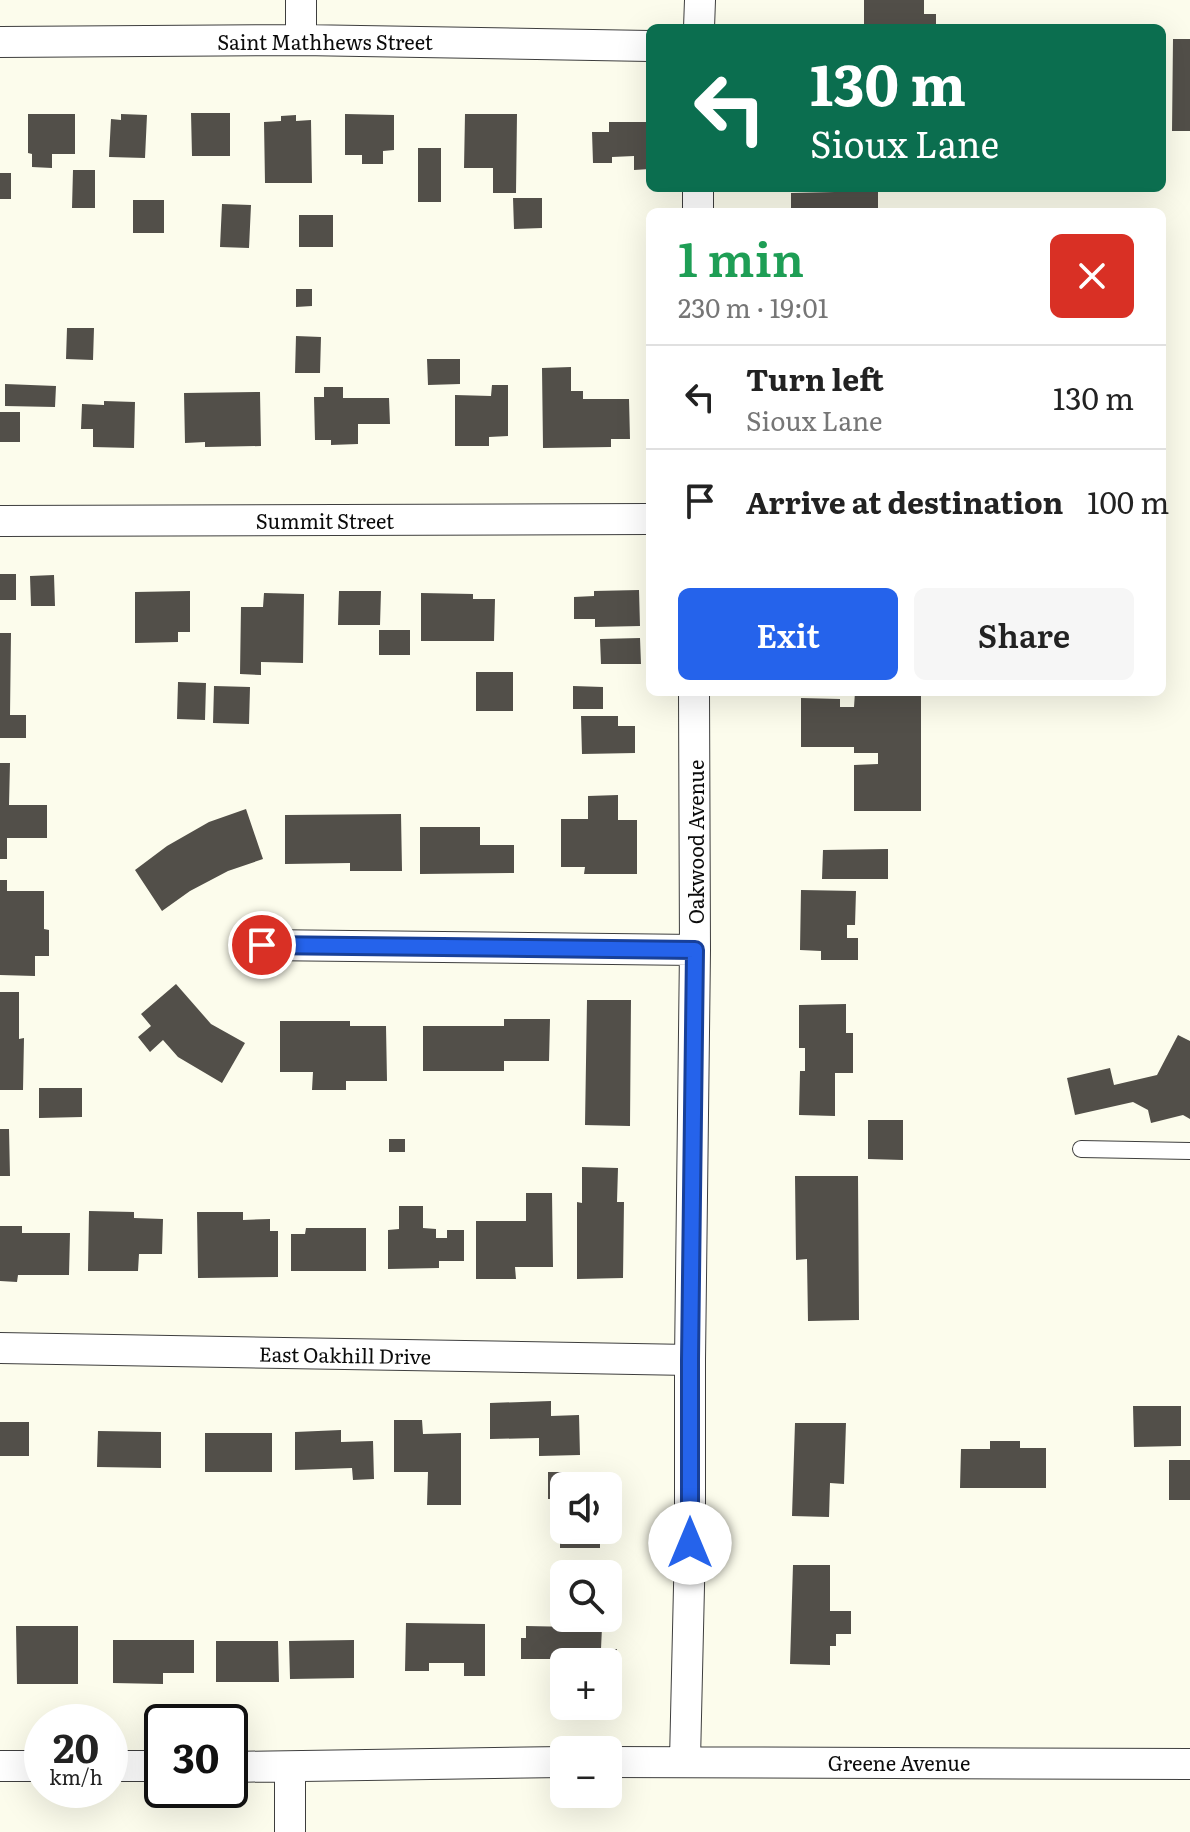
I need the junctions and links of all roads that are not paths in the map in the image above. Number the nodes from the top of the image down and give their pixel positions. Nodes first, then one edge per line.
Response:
1 (301, 0) edge
2 (700, 0) edge
3 (699, 24) edge
4 (301, 40) junction
5 (0, 42) edge
6 (646, 46) edge
7 (646, 519) edge
8 (0, 521) edge
9 (694, 696) edge
10 (262, 945) dead end
11 (695, 950) junction
12 (1081, 1149) dead end
13 (1190, 1151) edge
14 (0, 1348) edge
15 (690, 1360) junction
16 (685, 1760) junction
17 (550, 1762) edge
18 (622, 1762) edge
19 (1190, 1764) edge
20 (0, 1766) edge
21 (24, 1766) edge
22 (248, 1767) edge
23 (290, 1767) junction
24 (290, 1832) edge

1 - 4 street
2 - 3 street
4 - 5 street, Saint Mathhews Street
4 - 6 street, Saint Mathhews Street
7 - 8 street, Summit Street
9 - 11 street, Oakwood Avenue
10 - 11 street
11 - 15 street, Oakwood Avenue
12 - 13 lane
14 - 15 street, East Oakhill Drive
15 - 16 street, Oakwood Avenue
16 - 18 street, Greene Avenue
16 - 19 street, Greene Avenue
17 - 23 street
20 - 21 street
22 - 23 street
23 - 24 street

